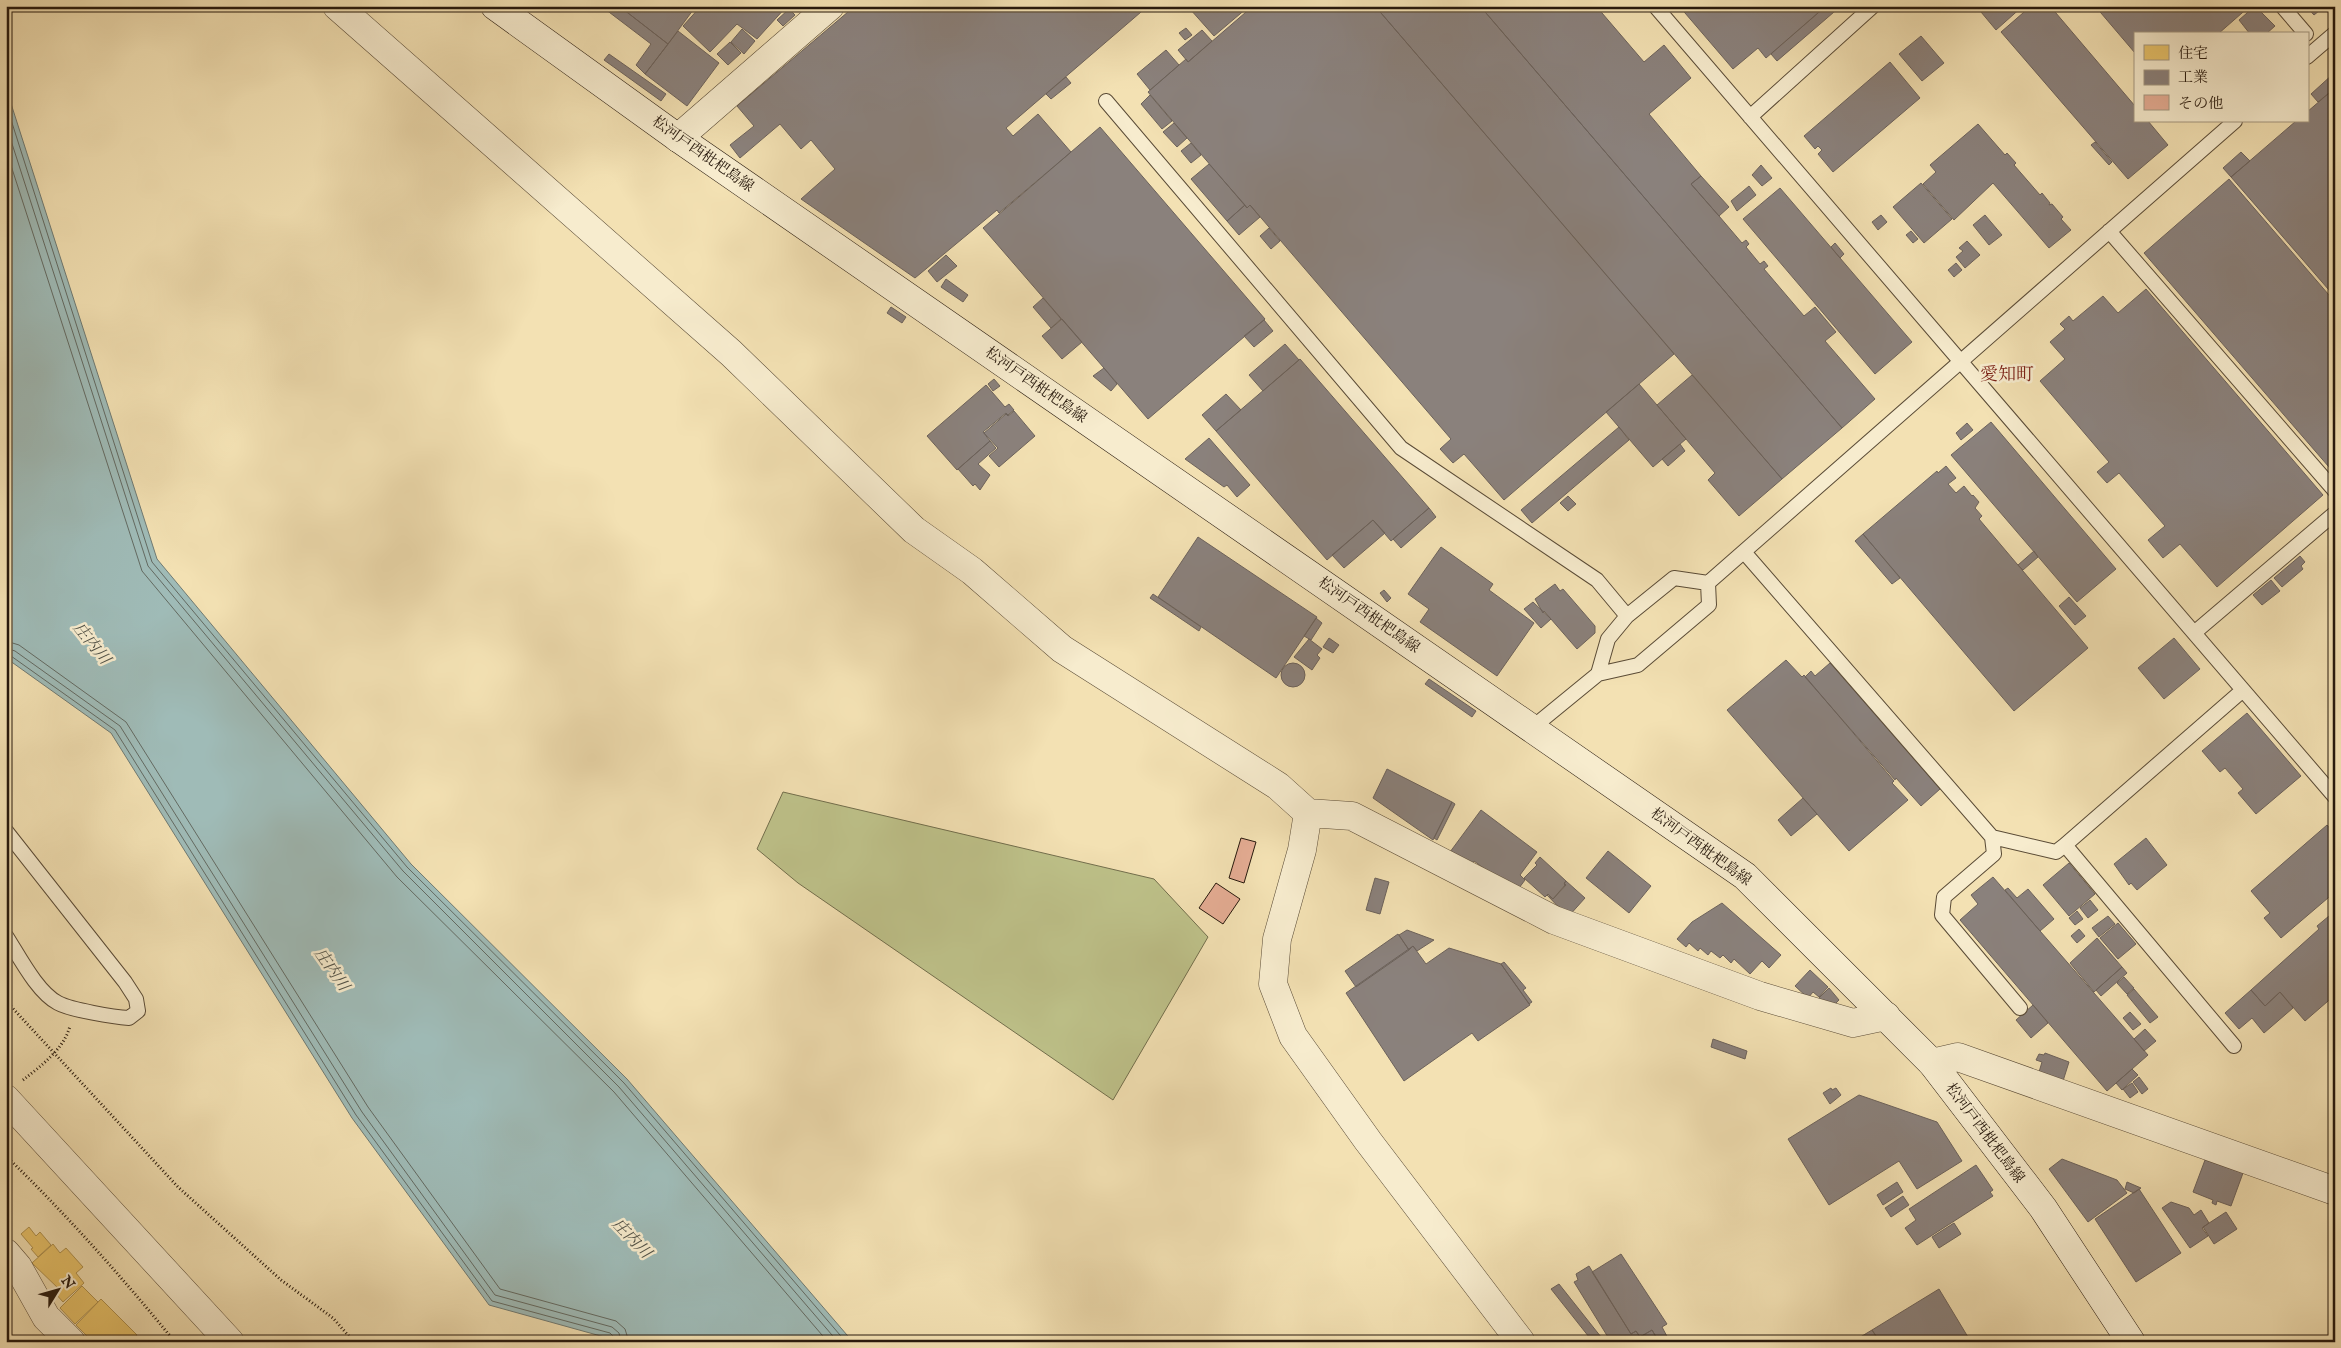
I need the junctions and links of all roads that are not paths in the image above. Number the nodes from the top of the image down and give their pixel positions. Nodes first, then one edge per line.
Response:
1 (337, 6) edge
2 (495, 6) edge
3 (830, 6) edge
4 (1654, 6) edge
5 (1873, 6) edge
6 (2282, 6) edge
7 (2305, 32) edge
8 (2335, 33) edge
9 (2308, 35) edge
10 (2318, 48) junction
11 (2308, 57) edge
12 (1106, 101) dead end
13 (1750, 117) junction
14 (2233, 122) edge
15 (678, 138) junction
16 (2109, 231) junction
17 (1960, 362) junction
18 (2335, 492) edge
19 (2335, 513) edge
20 (1744, 552) junction
21 (1708, 582) junction
22 (1627, 616) junction
23 (2194, 633) junction
24 (1598, 674) junction
25 (2243, 690) junction
26 (1532, 728) junction
27 (2335, 797) edge
28 (1308, 813) junction
29 (6, 831) edge
30 (1992, 837) junction
31 (2065, 845) junction
32 (6, 936) edge
33 (2020, 1008) dead end
34 (1886, 1016) junction
35 (2234, 1046) dead end
36 (1932, 1063) junction
37 (6, 1099) edge
38 (2335, 1192) edge
39 (6, 1253) edge
40 (71, 1342) edge
41 (230, 1342) edge
42 (1521, 1342) edge
43 (2130, 1342) edge

1 - 28 street
2 - 15 street, 松河戸西枇杷島線
3 - 15 street
4 - 13 lane
5 - 13 lane
6 - 7 lane
8 - 10 lane
9 - 10 lane
10 - 11 lane
12 - 22 lane
13 - 17 lane
14 - 16 lane
15 - 26 street, 松河戸西枇杷島線
16 - 17 lane
16 - 18 lane
17 - 20 lane
17 - 23 lane
19 - 23 lane
20 - 21 lane
20 - 30 lane
21 - 22 lane
21 - 24 lane
22 - 24 lane
23 - 25 lane
24 - 26 lane
25 - 27 lane
25 - 31 lane
26 - 34 street, 松河戸西枇杷島線
28 - 34 street
28 - 42 street
29 - 32 lane
30 - 31 lane
30 - 33 lane
31 - 35 lane
34 - 36 street, 松河戸西枇杷島線
36 - 38 street
36 - 43 street, 松河戸西枇杷島線
37 - 41 street
39 - 40 street

